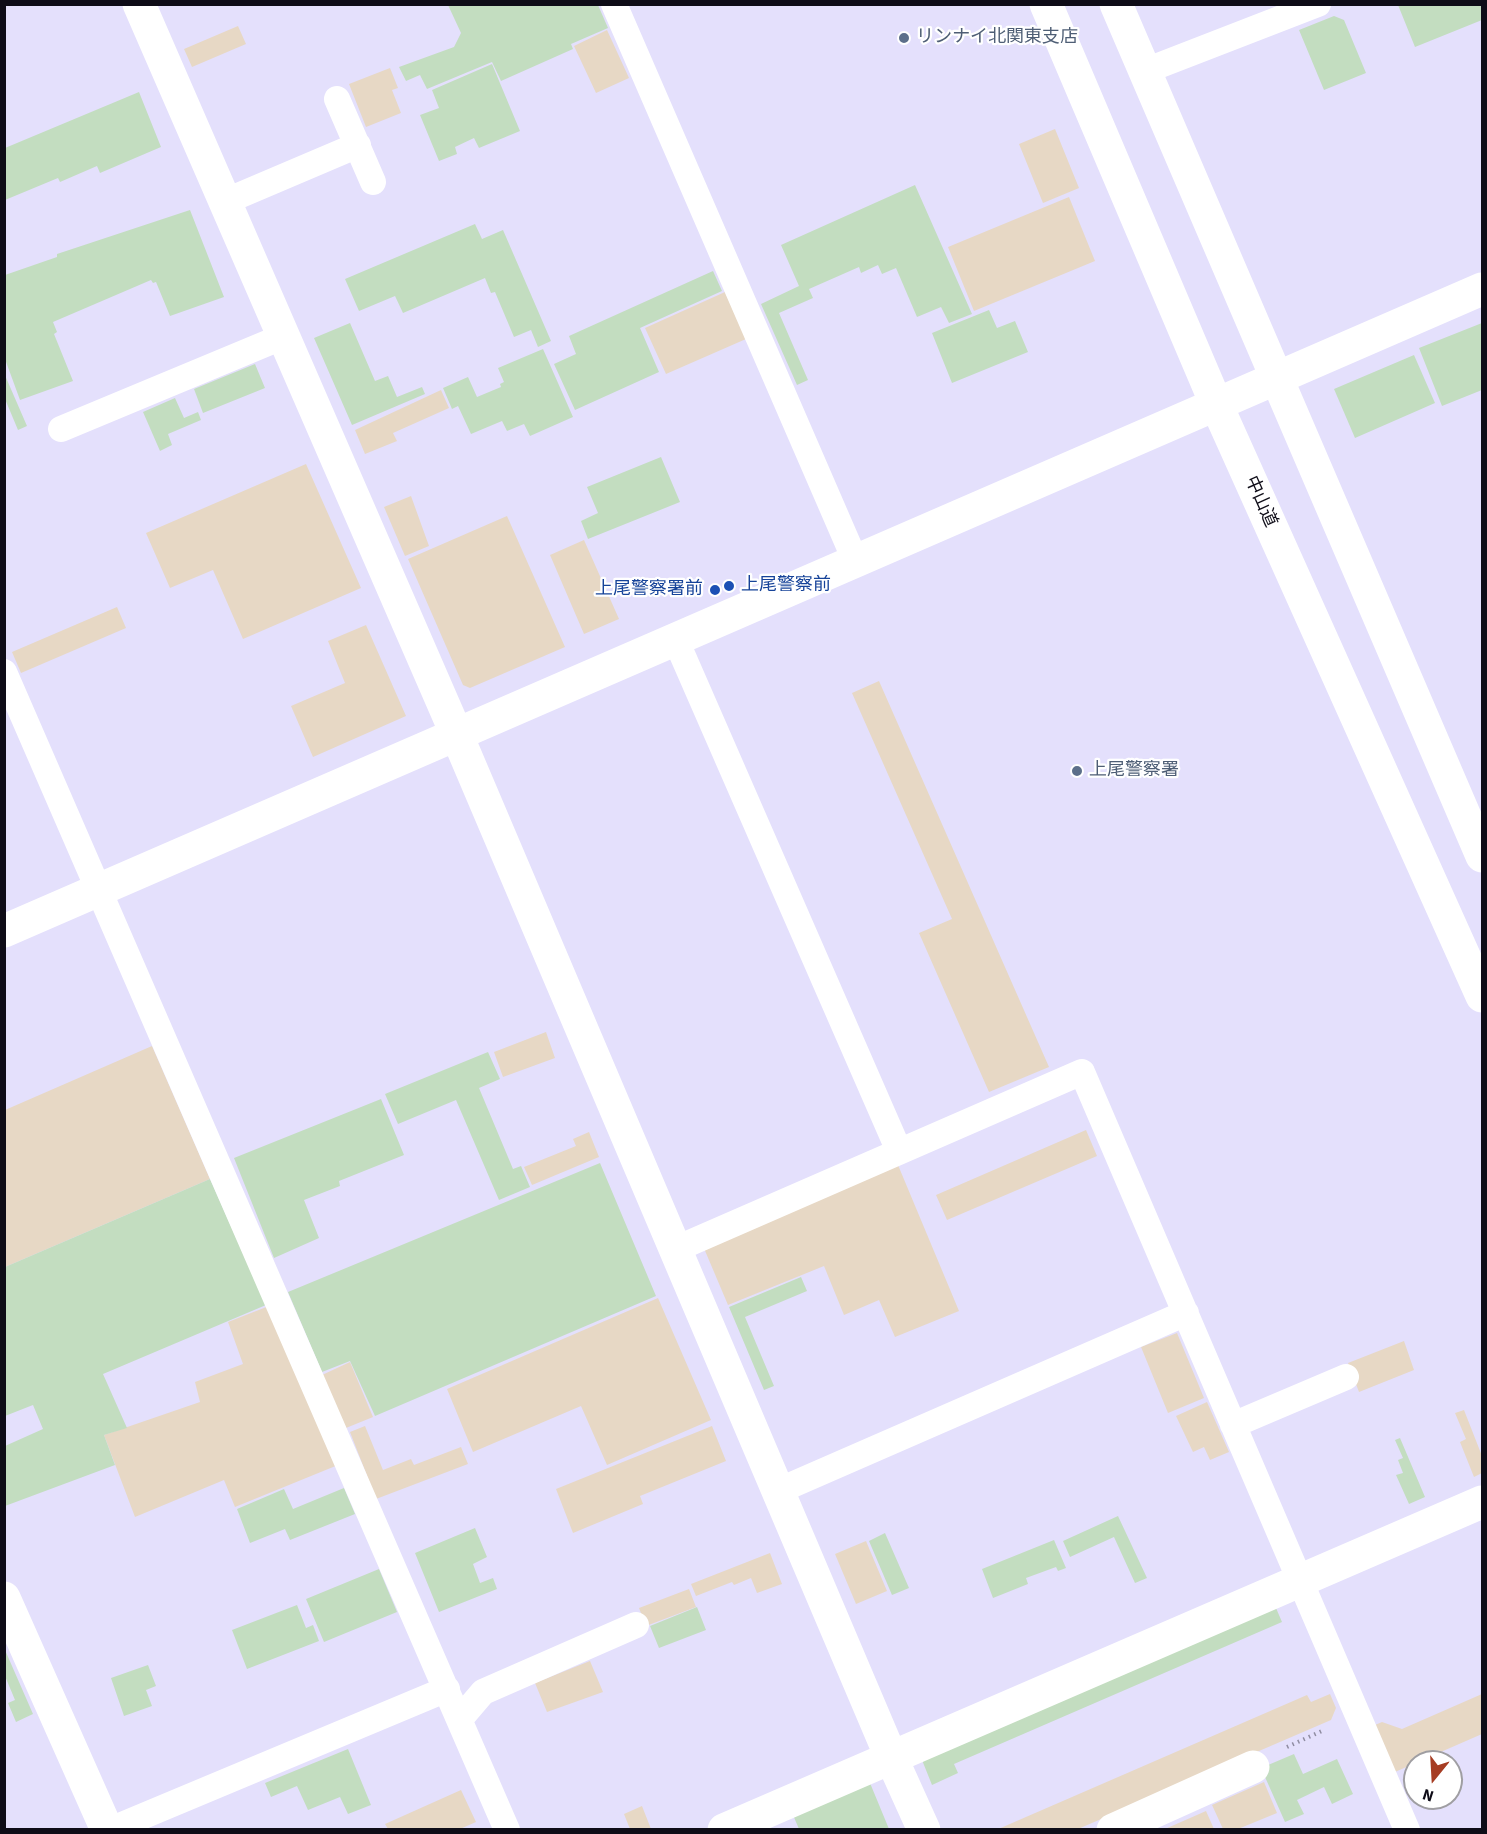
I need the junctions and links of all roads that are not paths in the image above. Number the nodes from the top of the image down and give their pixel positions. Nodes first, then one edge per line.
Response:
1 (139, 4) edge
2 (614, 4) edge
3 (1046, 4) edge
4 (1116, 4) edge
5 (1318, 4) edge
6 (1145, 71) junction
7 (337, 99) dead end
8 (358, 145) junction
9 (373, 182) dead end
10 (224, 202) junction
11 (1482, 288) edge
12 (282, 337) junction
13 (1279, 379) junction
14 (1216, 406) junction
15 (61, 429) dead end
16 (855, 560) junction
17 (675, 638) junction
18 (4, 672) edge
19 (456, 733) junction
20 (1482, 856) edge
21 (99, 890) junction
22 (4, 931) edge
23 (1482, 996) edge
24 (899, 1151) junction
25 (676, 1249) junction
26 (1186, 1313) junction
27 (1346, 1377) dead end
28 (1233, 1425) junction
29 (778, 1491) junction
30 (1482, 1502) edge
31 (1298, 1580) junction
32 (4, 1598) edge
33 (636, 1624) dead end
34 (447, 1689) junction
35 (460, 1719) junction
36 (891, 1757) junction
37 (1253, 1767) road end
38 (108, 1830) edge
39 (507, 1830) edge
40 (724, 1830) edge
41 (924, 1830) edge
42 (1113, 1830) edge
43 (1407, 1830) edge

1 - 10 main road
2 - 16 lane
3 - 14 main road, 中山道
4 - 6 main road
5 - 6 lane
6 - 13 main road
7 - 8 lane
8 - 9 lane
8 - 10 lane
10 - 12 main road
11 - 13 main road
12 - 15 lane
12 - 19 main road
13 - 14 main road
13 - 20 main road
14 - 16 main road
14 - 23 main road, 中山道
16 - 17 main road
17 - 19 main road
17 - 24 lane
18 - 21 lane
19 - 21 main road
19 - 25 main road
21 - 22 main road
21 - 34 lane
24 - 25 lane
24 - 26 lane
25 - 29 main road
26 - 28 lane
26 - 29 lane
27 - 28 lane
28 - 31 lane
29 - 36 main road
30 - 31 main road
31 - 36 main road
31 - 43 lane
32 - 38 main road
33 - 35 lane
34 - 35 lane
34 - 38 lane
35 - 39 lane
36 - 40 main road
36 - 41 main road
37 - 42 main road

